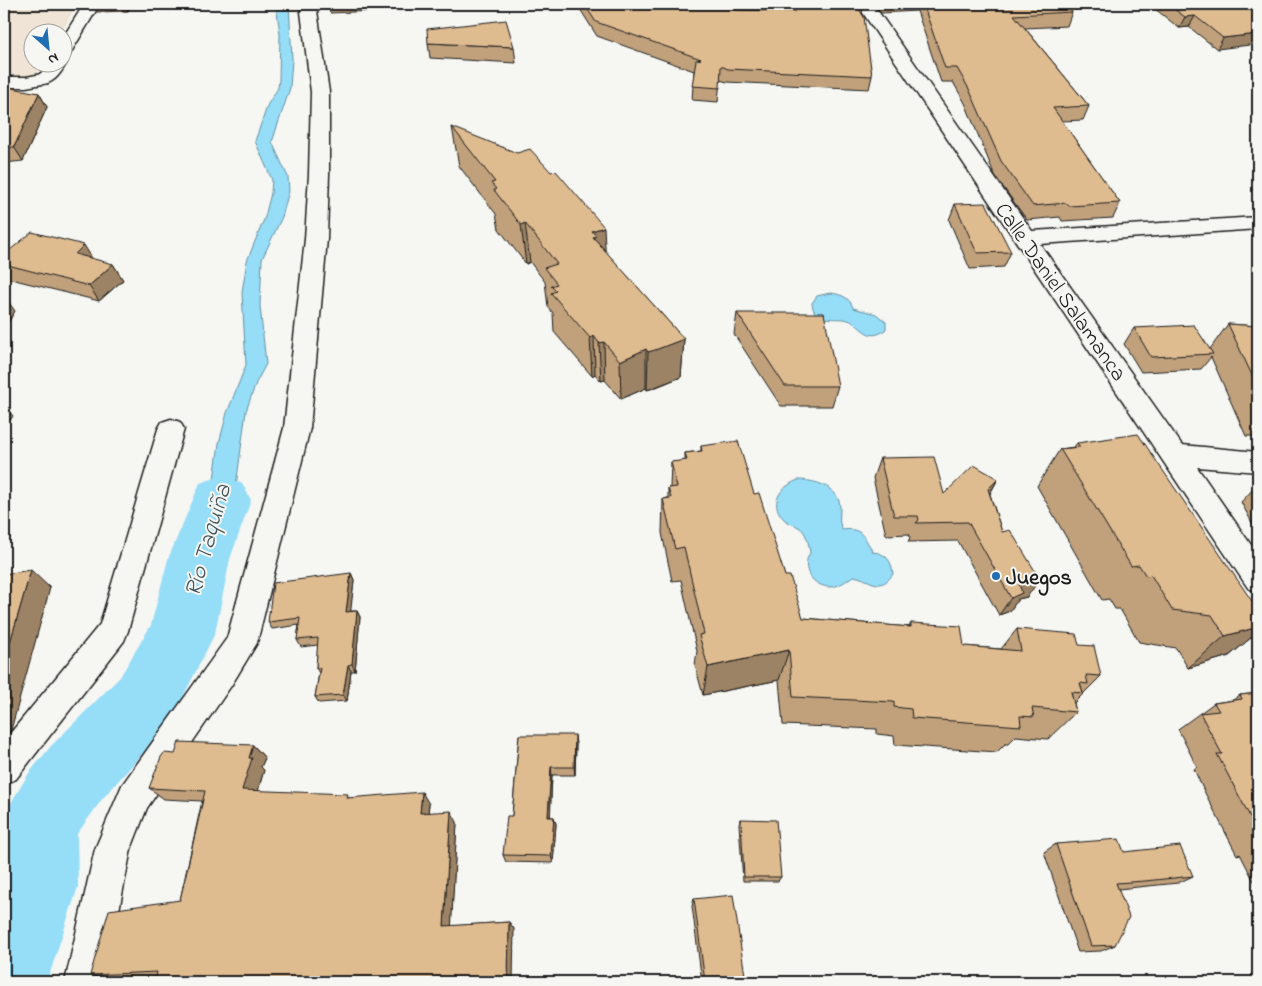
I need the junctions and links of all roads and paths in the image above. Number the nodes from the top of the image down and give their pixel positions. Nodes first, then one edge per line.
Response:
1 (92, 4) edge
2 (308, 4) edge
3 (865, 4) edge
4 (72, 37) edge
5 (52, 72) edge
6 (4, 82) edge
7 (1258, 223) edge
8 (1024, 238) junction
9 (171, 429) dead end
10 (1175, 455) junction
11 (1258, 462) edge
12 (1258, 579) edge
13 (4, 767) edge
14 (85, 982) edge

1 - 4 street
2 - 14 street
3 - 8 street, Calle Daniel Salamanca
5 - 6 street
7 - 8 street
8 - 10 street, Calle Daniel Salamanca
9 - 13 street
10 - 11 street
10 - 12 street, Calle Daniel Salamanca

